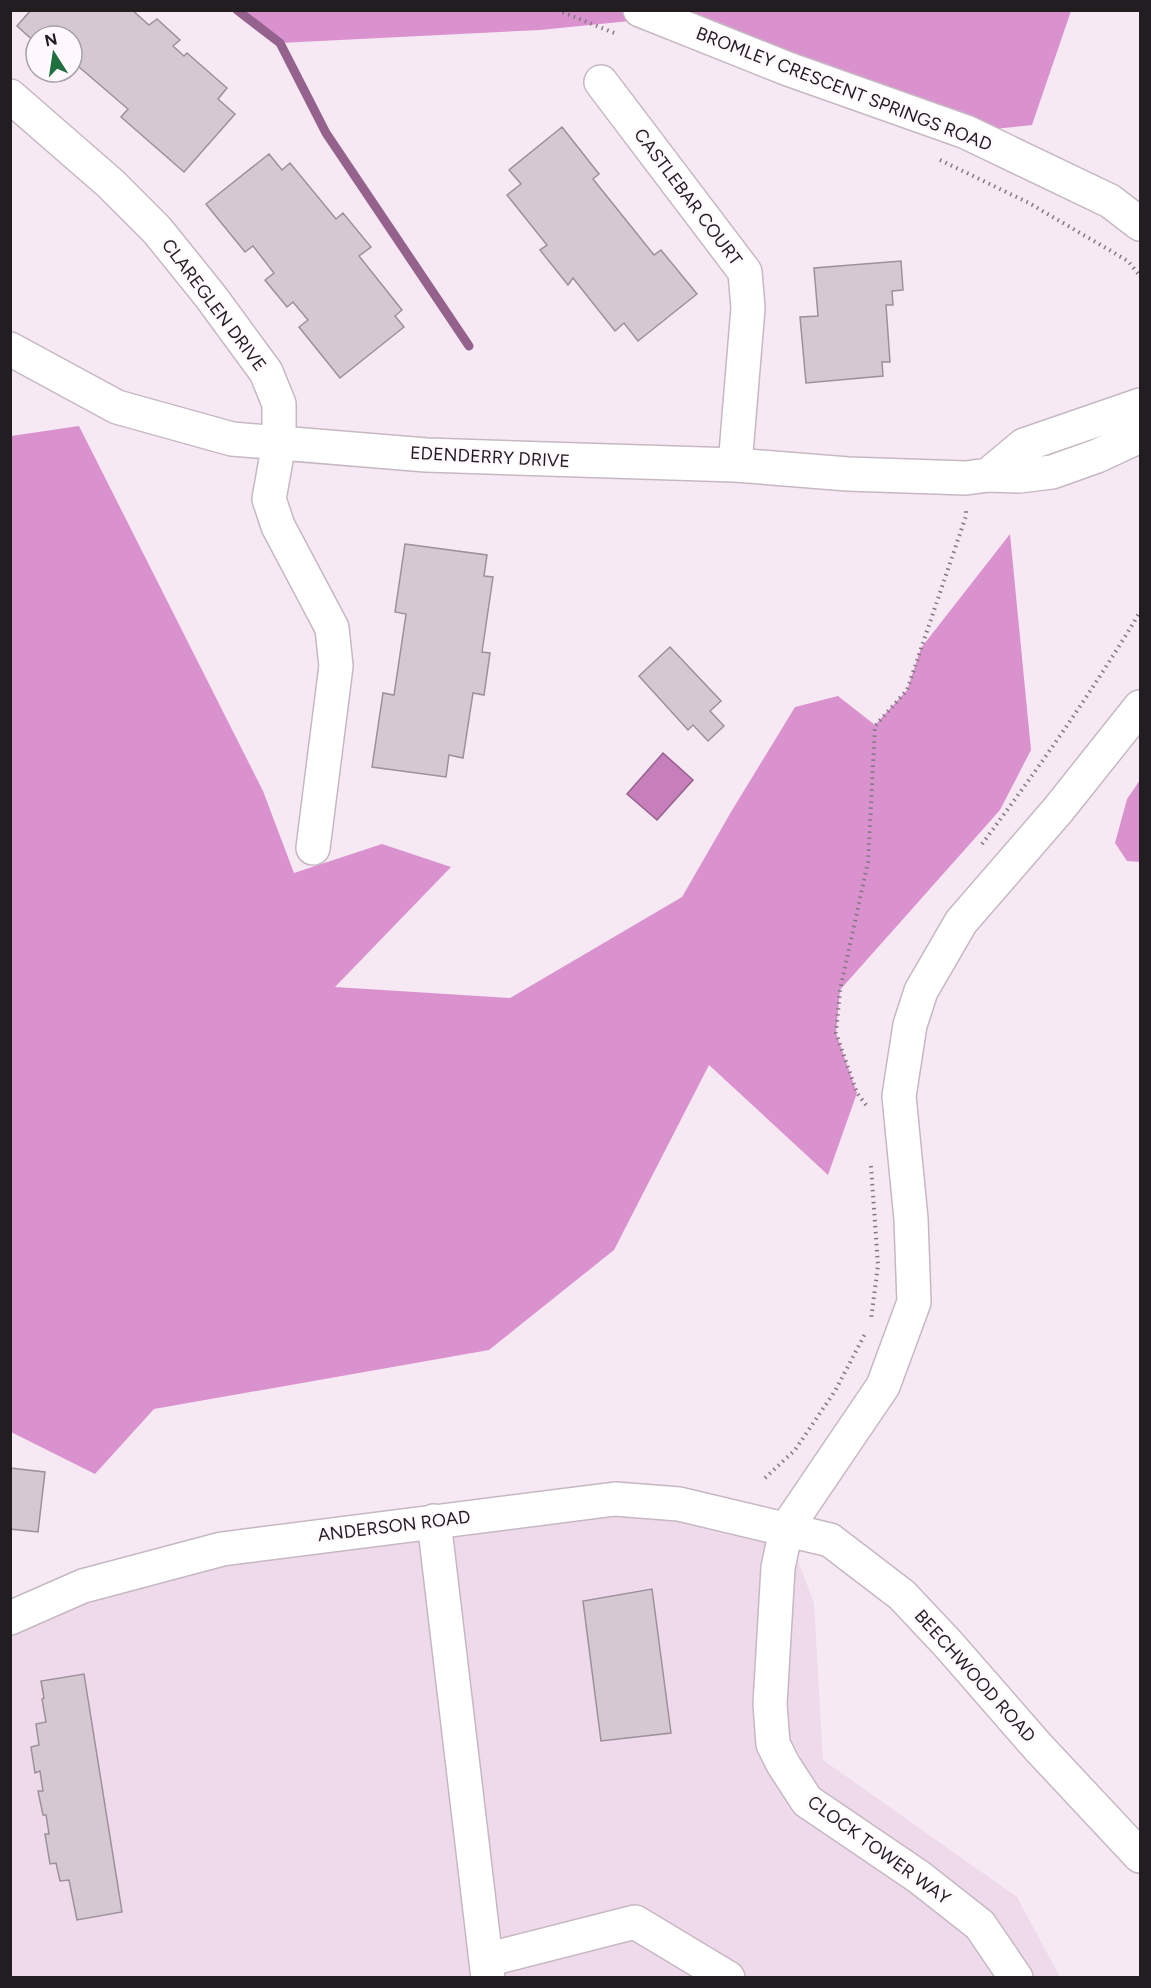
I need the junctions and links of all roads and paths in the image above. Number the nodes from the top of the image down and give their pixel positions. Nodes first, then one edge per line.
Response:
1 (557, 10) edge
2 (632, 23) edge
3 (602, 82) dead end
4 (10, 96) edge
5 (938, 159) dead end
6 (1140, 224) edge
7 (1140, 276) edge
8 (10, 349) edge
9 (1140, 405) edge
10 (1140, 436) edge
11 (279, 443) junction
12 (735, 465) junction
13 (977, 476) junction
14 (1140, 707) edge
15 (313, 848) dead end
16 (871, 1112) dead end
17 (434, 1521) junction
18 (786, 1529) junction
19 (10, 1618) edge
20 (1140, 1856) edge
21 (487, 1969) edge
22 (728, 1977) edge
23 (1016, 1977) edge

1 - 2 path
2 - 6 street, BROMLEY CRESCENT SPRINGS ROAD
3 - 12 street, CASTLEBAR COURT
4 - 11 street, CLAREGLEN DRIVE
5 - 7 path
8 - 11 street, EDENDERRY DRIVE
9 - 13 street
10 - 13 street, EDENDERRY DRIVE
11 - 12 street, EDENDERRY DRIVE
11 - 15 street, CLAREGLEN DRIVE
12 - 13 street, EDENDERRY DRIVE
13 - 16 path
14 - 18 street
17 - 18 street, ANDERSON ROAD
17 - 19 street, ANDERSON ROAD
17 - 21 street
18 - 20 street, BEECHWOOD ROAD
18 - 23 street, CLOCK TOWER WAY
21 - 22 street

